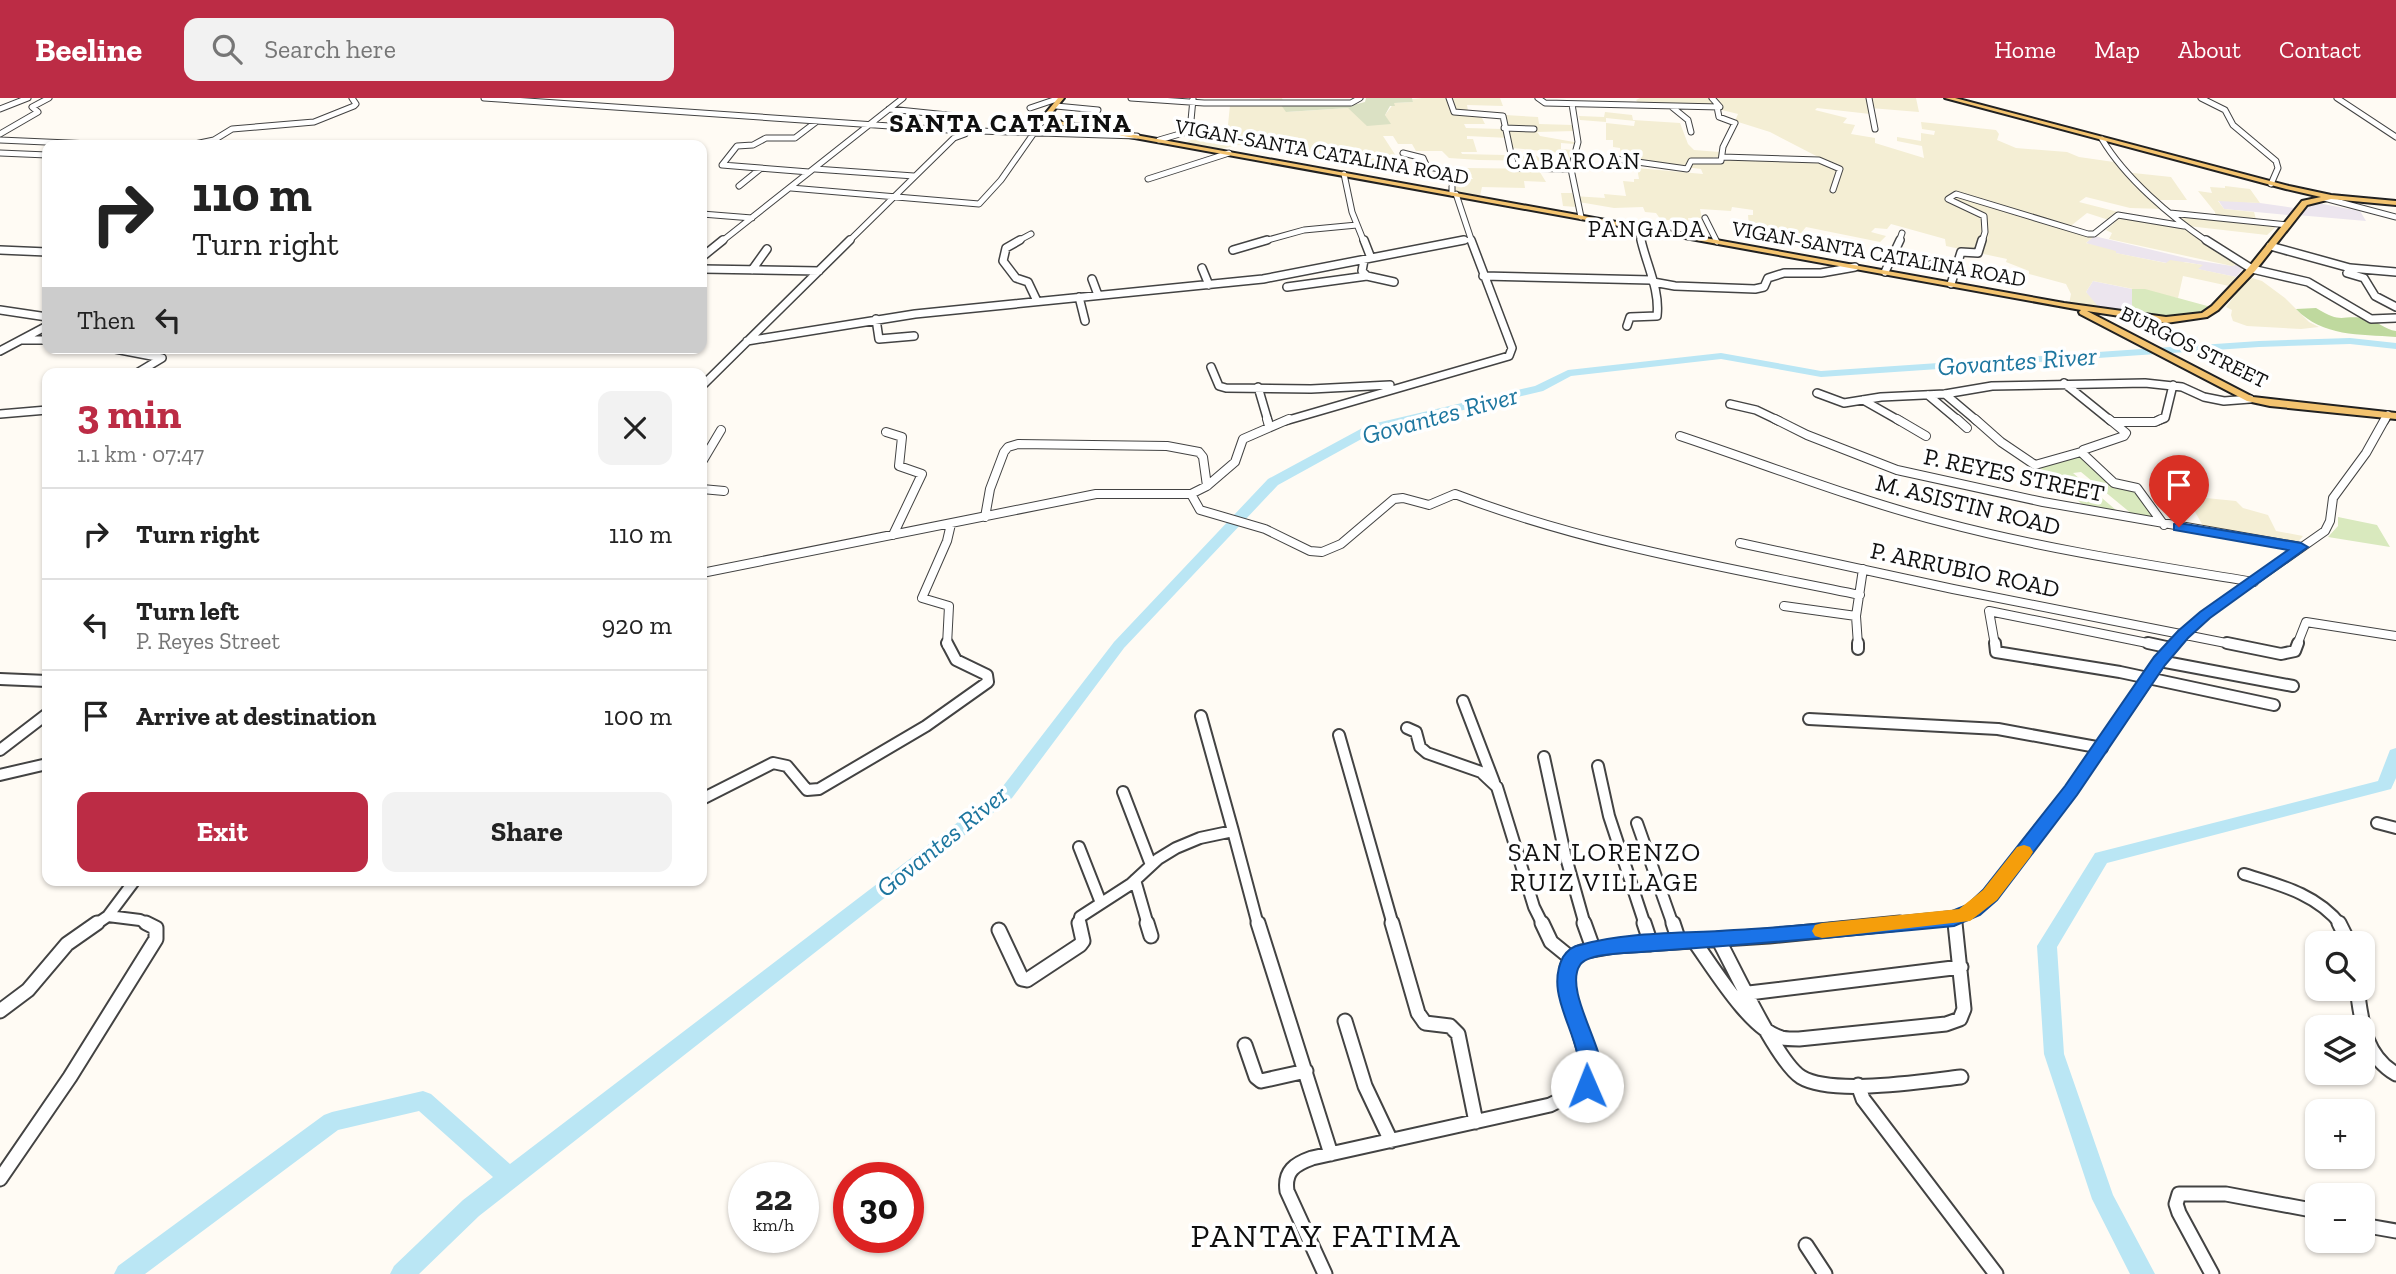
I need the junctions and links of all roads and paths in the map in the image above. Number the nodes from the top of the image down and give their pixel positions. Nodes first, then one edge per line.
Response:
1 (28, 98) edge
2 (49, 98) edge
3 (352, 98) edge
4 (484, 98) edge
5 (903, 98) edge
6 (1060, 98) edge
7 (1134, 98) edge
8 (1360, 98) edge
9 (1449, 98) edge
10 (1538, 98) edge
11 (1712, 98) edge
12 (1869, 98) edge
13 (1948, 98) edge
14 (2202, 98) edge
15 (2337, 98) edge
16 (1192, 100) edge
17 (1258, 101) edge
18 (1572, 104) junction
19 (1056, 106) junction
20 (1672, 107) junction
21 (1717, 107) junction
22 (1030, 108) dead end
23 (0, 109) edge
24 (889, 110) junction
25 (816, 122) junction
26 (1041, 122) junction
27 (868, 125) junction
28 (1087, 127) junction
29 (1504, 128) junction
30 (1875, 129) dead end
31 (946, 130) junction
32 (1534, 130) dead end
33 (972, 132) junction
34 (1691, 132) dead end
35 (1032, 134) junction
36 (1139, 136) junction
37 (2396, 137) edge
38 (0, 138) edge
39 (954, 138) junction
40 (2102, 139) junction
41 (214, 140) edge
42 (1158, 140) junction
43 (42, 141) edge
44 (0, 153) edge
45 (1229, 153) junction
46 (1402, 153) dead end
47 (42, 155) edge
48 (1723, 157) junction
49 (1616, 159) dead end
50 (760, 169) junction
51 (1571, 169) junction
52 (812, 171) junction
53 (1344, 174) junction
54 (914, 176) junction
55 (1148, 179) dead end
56 (2271, 184) junction
57 (739, 186) dead end
58 (791, 188) junction
59 (1833, 190) dead end
60 (1454, 194) junction
61 (893, 197) junction
62 (2327, 197) junction
63 (2396, 203) edge
64 (2169, 213) junction
65 (707, 214) edge
66 (1581, 217) junction
67 (2396, 217) edge
68 (752, 218) junction
69 (1324, 218) dead end
70 (1705, 218) dead end
71 (1357, 225) junction
72 (2288, 225) junction
73 (2184, 226) junction
74 (1335, 227) junction
75 (1637, 227) junction
76 (1902, 233) dead end
77 (1031, 234) dead end
78 (1471, 239) junction
79 (1717, 242) junction
80 (2270, 246) junction
81 (0, 250) edge
82 (767, 250) dead end
83 (1233, 250) dead end
84 (42, 252) edge
85 (707, 253) edge
86 (1367, 259) junction
87 (1893, 259) junction
88 (2334, 264) junction
89 (1855, 267) junction
90 (1955, 267) junction
91 (1202, 268) dead end
92 (707, 269) edge
93 (2252, 269) junction
94 (752, 270) junction
95 (819, 271) junction
96 (1885, 272) junction
97 (2396, 272) edge
98 (1367, 276) junction
99 (1483, 276) junction
100 (1092, 279) dead end
101 (1652, 281) junction
102 (1394, 282) dead end
103 (1951, 284) junction
104 (1209, 285) junction
105 (1287, 287) dead end
106 (1098, 295) junction
107 (1079, 297) junction
108 (1037, 301) junction
109 (2064, 305) junction
110 (2396, 307) edge
111 (0, 310) edge
112 (2106, 312) junction
113 (42, 316) edge
114 (2094, 318) junction
115 (2396, 318) edge
116 (876, 319) junction
117 (1085, 321) dead end
118 (1626, 326) dead end
119 (42, 328) edge
120 (915, 336) dead end
121 (19, 340) junction
122 (42, 340) edge
123 (747, 341) junction
124 (2150, 347) joint
125 (0, 351) edge
126 (141, 354) edge
127 (145, 368) edge
128 (1212, 368) dead end
129 (707, 381) edge
130 (2064, 383) junction
131 (1411, 384) junction
132 (2173, 385) junction
133 (1258, 387) junction
134 (1817, 393) dead end
135 (1945, 394) junction
136 (1928, 395) junction
137 (2250, 398) junction
138 (1863, 400) junction
139 (1730, 404) dead end
140 (42, 410) edge
141 (0, 414) edge
142 (2392, 416) edge
143 (2112, 422) junction
144 (1269, 426) junction
145 (1967, 428) dead end
146 (721, 430) dead end
147 (886, 432) dead end
148 (1680, 436) dead end
149 (1926, 436) dead end
150 (2081, 453) junction
151 (707, 456) edge
152 (1207, 486) junction
153 (707, 489) edge
154 (724, 491) dead end
155 (1191, 494) junction
156 (985, 517) junction
157 (951, 524) junction
158 (2164, 525) junction
159 (893, 535) junction
160 (1740, 543) dead end
161 (2301, 547) junction
162 (1863, 569) junction
163 (707, 572) edge
164 (2254, 582) junction
165 (1860, 595) junction
166 (1784, 606) dead end
167 (1856, 616) junction
168 (2183, 634) junction
169 (2396, 636) edge
170 (2171, 648) junction
171 (1858, 649) dead end
172 (2160, 661) junction
173 (0, 678) edge
174 (2147, 680) junction
175 (42, 681) edge
176 (2293, 686) dead end
177 (1463, 701) dead end
178 (2274, 705) dead end
179 (1201, 716) dead end
180 (42, 718) edge
181 (1809, 719) dead end
182 (1407, 729) dead end
183 (1339, 735) dead end
184 (3, 745) edge
185 (2102, 748) junction
186 (1544, 757) dead end
187 (42, 765) edge
188 (1598, 766) dead end
189 (0, 775) edge
190 (1497, 788) junction
191 (1122, 792) dead end
192 (707, 796) edge
193 (1637, 823) dead end
194 (2377, 823) dead end
195 (2396, 828) edge
196 (1233, 831) junction
197 (1079, 847) dead end
198 (1151, 865) junction
199 (2244, 874) dead end
200 (1135, 880) junction
201 (130, 886) edge
202 (1101, 903) junction
203 (108, 916) junction
204 (1954, 918) junction
205 (999, 930) dead end
206 (2344, 931) edge
207 (1151, 936) dead end
208 (1718, 939) junction
209 (1679, 941) junction
210 (1694, 941) junction
211 (1651, 944) junction
212 (1593, 948) junction
213 (1572, 959) junction
214 (1962, 967) junction
215 (1749, 993) junction
216 (2359, 1001) edge
217 (0, 1011) edge
218 (1345, 1021) dead end
219 (1772, 1034) junction
220 (1245, 1045) dead end
221 (1307, 1071) junction
222 (2396, 1074) edge
223 (1961, 1077) dead end
224 (1858, 1085) junction
225 (1476, 1122) junction
226 (1391, 1141) junction
227 (1331, 1153) junction
228 (0, 1179) edge
229 (2305, 1209) edge
230 (2375, 1227) edge
231 (2396, 1231) edge
232 (1806, 1245) dead end
233 (1325, 1274) edge
234 (1825, 1274) edge
235 (1996, 1274) edge
236 (2212, 1274) edge

1 - 23 street
2 - 38 street
3 - 41 street
4 - 25 street
5 - 24 street
6 - 19 main road
6 - 22 street
7 - 16 street
8 - 17 street
9 - 29 street
10 - 18 street
11 - 21 street
12 - 30 street
13 - 40 main road
14 - 56 street
15 - 37 street
16 - 17 street
16 - 42 street
18 - 20 street
18 - 51 street
19 - 26 main road
19 - 28 street
20 - 21 street
20 - 34 street
21 - 48 street
24 - 27 street
24 - 31 street
25 - 27 street
25 - 50 street
26 - 28 main road, VIGAN-SANTA CATALINA ROAD
26 - 35 street
27 - 31 street
27 - 52 street
28 - 36 main road, VIGAN-SANTA CATALINA ROAD
29 - 32 street
29 - 51 street
31 - 33 street
31 - 39 street
33 - 35 street
33 - 39 street
35 - 36 street
35 - 61 street
36 - 42 main road, VIGAN-SANTA CATALINA ROAD
38 - 43 street
39 - 54 street
40 - 56 main road
40 - 64 street
42 - 45 main road, VIGAN-SANTA CATALINA ROAD
44 - 47 street
45 - 53 main road, VIGAN-SANTA CATALINA ROAD
45 - 55 street
46 - 60 street
48 - 49 street
48 - 59 street
50 - 52 street
50 - 57 street
51 - 66 street
52 - 54 street
52 - 58 street
53 - 60 main road, VIGAN-SANTA CATALINA ROAD
53 - 71 street
54 - 61 street
56 - 62 main road
58 - 61 street
58 - 68 street
60 - 66 main road, VIGAN-SANTA CATALINA ROAD
60 - 78 street
61 - 95 street
62 - 63 main road
62 - 67 street
62 - 72 main road, VIGAN-SANTA CATALINA ROAD
64 - 72 street
64 - 73 street
65 - 68 street
66 - 75 main road, VIGAN-SANTA CATALINA ROAD
68 - 85 street
69 - 74 street
70 - 79 street
71 - 74 street
71 - 86 street
72 - 80 main road, VIGAN-SANTA CATALINA ROAD
73 - 90 street
73 - 93 street
74 - 83 street
75 - 79 main road, VIGAN-SANTA CATALINA ROAD
75 - 101 street
76 - 87 street
77 - 108 street
78 - 86 street
78 - 99 street
79 - 89 main road, VIGAN-SANTA CATALINA ROAD
80 - 88 street
80 - 93 main road, VIGAN-SANTA CATALINA ROAD
81 - 84 street
82 - 94 street
86 - 98 street
86 - 104 street
87 - 90 street
87 - 96 street
88 - 97 street
88 - 110 street
89 - 96 main road, VIGAN-SANTA CATALINA ROAD
89 - 101 street
90 - 103 street
91 - 104 street
92 - 94 street
93 - 112 main road, VIGAN-SANTA CATALINA ROAD
93 - 115 street
94 - 95 street
95 - 123 street
96 - 103 main road, VIGAN-SANTA CATALINA ROAD
98 - 102 street
98 - 105 street
99 - 101 street
99 - 131 street
100 - 106 street
101 - 118 street
103 - 109 main road, VIGAN-SANTA CATALINA ROAD
104 - 106 street
106 - 107 street
107 - 108 street
107 - 117 street
108 - 116 street
109 - 112 main road, VIGAN-SANTA CATALINA ROAD
109 - 114 main road, BURGOS STREET
111 - 113 street
112 - 114 main road
114 - 124 main road, BURGOS STREET
116 - 120 street
116 - 123 street
119 - 121 street
121 - 122 street
121 - 125 street
123 - 129 street
124 - 137 main road, BURGOS STREET
126 - 127 street
128 - 133 street
130 - 132 street
130 - 135 street
130 - 143 street
131 - 133 street
131 - 144 street
132 - 137 street
132 - 143 street
133 - 144 street
134 - 138 street
135 - 136 street
135 - 150 street
136 - 138 street
136 - 145 street
137 - 142 main road, BURGOS STREET
138 - 149 street
139 - 158 street, P. REYES STREET
140 - 141 street
142 - 161 street
143 - 150 street
144 - 152 street
146 - 151 street
147 - 159 street
148 - 164 street, M. ASISTIN ROAD
150 - 158 street
152 - 155 street
152 - 156 street
153 - 154 street
155 - 156 street
155 - 165 street
156 - 157 street
157 - 159 street
157 - 192 street
158 - 161 street, P. REYES STREET
159 - 163 street
160 - 162 street, P. ARRUBIO ROAD
161 - 164 street
162 - 165 street
162 - 168 street, P. ARRUBIO ROAD
164 - 168 street
165 - 167 street
166 - 167 street
167 - 171 street
168 - 169 street, P. ARRUBIO ROAD
168 - 170 street
170 - 172 street
170 - 174 street
172 - 174 street
172 - 176 street
173 - 175 street
174 - 178 street
174 - 185 street
177 - 190 street
179 - 196 street
180 - 184 street
181 - 185 street
182 - 190 street
183 - 225 street
185 - 204 street
186 - 212 street
187 - 189 street
188 - 211 street
190 - 213 street
191 - 198 street
193 - 209 street
194 - 195 street
196 - 198 street
196 - 221 street
197 - 202 street
198 - 200 street
199 - 206 street
200 - 202 street
200 - 207 street
201 - 203 street
202 - 205 street
203 - 217 street
203 - 228 street
204 - 208 street
204 - 214 street
208 - 210 street
208 - 215 street
209 - 210 street
209 - 211 street
210 - 219 street
211 - 212 street
212 - 213 street
213 - 225 street
214 - 215 street
214 - 219 street
215 - 219 street
216 - 222 street
218 - 226 street
219 - 224 street
220 - 221 street
221 - 227 street
223 - 224 street
224 - 235 street
225 - 226 street
226 - 227 street
227 - 233 street
229 - 236 street
230 - 231 street
232 - 234 street

